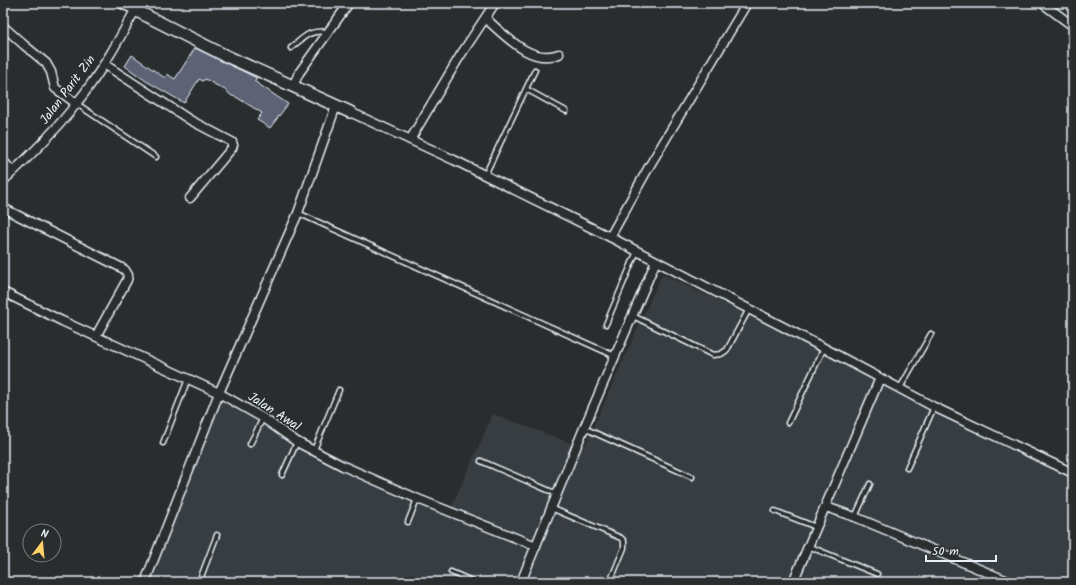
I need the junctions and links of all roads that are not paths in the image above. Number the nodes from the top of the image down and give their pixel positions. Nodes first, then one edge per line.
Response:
1 (120, 3) edge
2 (349, 3) edge
3 (495, 3) edge
4 (747, 3) edge
5 (1042, 3) edge
6 (137, 6) edge
7 (485, 18) junction
8 (1073, 26) edge
9 (5, 28) dead end
10 (329, 32) junction
11 (291, 48) dead end
12 (559, 54) dead end
13 (104, 64) junction
14 (536, 70) dead end
15 (296, 79) junction
16 (526, 89) junction
17 (77, 104) junction
18 (344, 109) junction
19 (566, 110) dead end
20 (410, 140) junction
21 (156, 157) dead end
22 (3, 161) edge
23 (13, 172) junction
24 (485, 176) junction
25 (4, 178) edge
26 (190, 198) dead end
27 (3, 208) edge
28 (300, 214) junction
29 (610, 237) junction
30 (638, 251) junction
31 (656, 261) junction
32 (3, 292) edge
33 (749, 308) junction
34 (633, 316) junction
35 (606, 324) dead end
36 (931, 334) dead end
37 (96, 336) junction
38 (824, 348) junction
39 (615, 356) junction
40 (880, 378) junction
41 (188, 379) junction
42 (900, 388) junction
43 (339, 390) dead end
44 (220, 393) junction
45 (934, 407) junction
46 (263, 418) junction
47 (788, 423) dead end
48 (584, 428) junction
49 (297, 442) junction
50 (163, 443) dead end
51 (250, 444) dead end
52 (313, 451) junction
53 (481, 461) dead end
54 (908, 468) dead end
55 (1073, 473) edge
56 (282, 475) dead end
57 (692, 477) dead end
58 (870, 484) dead end
59 (557, 494) junction
60 (418, 498) junction
61 (826, 507) junction
62 (552, 508) junction
63 (775, 511) dead end
64 (855, 517) junction
65 (408, 522) dead end
66 (816, 528) junction
67 (217, 535) dead end
68 (536, 546) junction
69 (808, 546) junction
70 (451, 572) dead end
71 (876, 574) dead end
72 (145, 582) edge
73 (199, 582) edge
74 (474, 582) edge
75 (521, 582) edge
76 (610, 582) edge
77 (792, 582) edge
78 (1010, 582) edge

1 - 6 street
2 - 10 street
3 - 7 street
4 - 29 street
5 - 8 street
6 - 13 street, Jalan Parit Zin
6 - 15 street
7 - 12 street
7 - 20 street
9 - 17 street
10 - 11 lane
10 - 15 street
13 - 17 street, Jalan Parit Zin
13 - 26 street
14 - 16 lane
15 - 18 street
16 - 19 lane
16 - 24 lane
17 - 21 lane
17 - 23 street, Jalan Parit Zin
18 - 20 street
18 - 28 street
20 - 24 street
22 - 23 street
23 - 25 street, Jalan Parit Zin
24 - 29 street
27 - 37 street
28 - 39 lane
28 - 44 street
29 - 30 street
30 - 31 street
30 - 35 lane
31 - 33 street
31 - 34 street
32 - 37 street, Jalan Awal
33 - 34 lane
33 - 38 street
34 - 39 street
36 - 42 lane
37 - 41 street, Jalan Awal
38 - 40 street
38 - 47 lane
39 - 48 street
40 - 42 street
40 - 61 street
41 - 44 street, Jalan Awal
41 - 50 lane
42 - 45 street
43 - 52 lane
44 - 46 street, Jalan Awal
44 - 72 street
45 - 54 lane
45 - 55 street
46 - 49 street, Jalan Awal
46 - 51 lane
48 - 57 lane
48 - 59 street
49 - 52 street, Jalan Awal
49 - 56 lane
52 - 60 street, Jalan Awal
53 - 59 lane
58 - 64 lane
59 - 62 street
60 - 65 lane
60 - 68 street, Jalan Awal
61 - 64 street
61 - 66 street
62 - 68 street
62 - 76 lane
63 - 66 lane
64 - 78 street
66 - 69 street
67 - 73 lane
68 - 75 street
69 - 71 lane
69 - 77 street
70 - 74 lane

